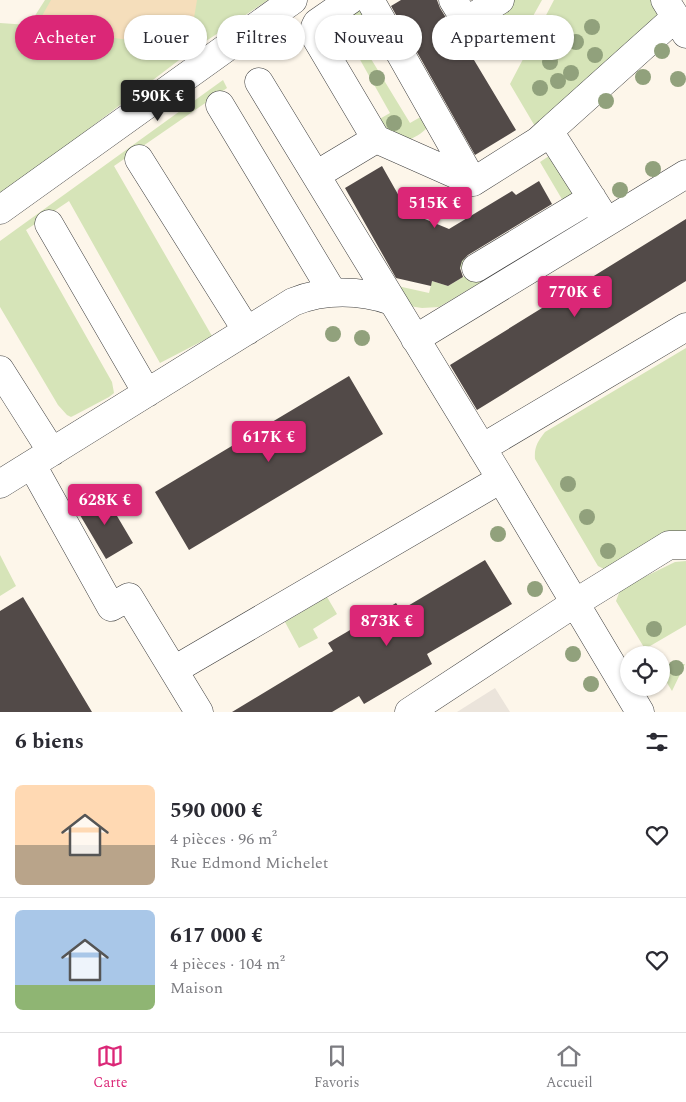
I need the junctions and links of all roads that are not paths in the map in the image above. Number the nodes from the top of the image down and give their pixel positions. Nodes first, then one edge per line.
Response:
1 (293, 0) edge
2 (453, 0) edge
3 (500, 0) edge
4 (370, 2) edge
5 (676, 17) edge
6 (259, 82) dead end
7 (220, 105) dead end
8 (549, 131) junction
9 (376, 139) junction
10 (139, 159) dead end
11 (686, 174) edge
12 (316, 175) junction
13 (473, 182) junction
14 (592, 198) junction
15 (0, 210) edge
16 (607, 222) junction
17 (49, 224) dead end
18 (476, 268) dead end
19 (333, 293) junction
20 (392, 301) junction
21 (686, 327) edge
22 (247, 331) junction
23 (415, 339) junction
24 (0, 370) edge
25 (147, 393) junction
26 (482, 448) junction
27 (42, 458) junction
28 (501, 479) junction
29 (0, 484) edge
30 (686, 545) edge
31 (575, 603) junction
32 (174, 670) junction
33 (199, 712) edge
34 (409, 712) edge
35 (640, 712) edge

1 - 15 street
2 - 3 street
4 - 9 street
4 - 13 street
5 - 8 street
6 - 12 street
7 - 19 street
8 - 13 street
8 - 14 street
9 - 12 street
9 - 13 street
10 - 22 street
11 - 16 street
12 - 20 street
14 - 16 street
14 - 18 street
16 - 23 street
17 - 25 street
19 - 20 street
19 - 22 street
20 - 23 street
21 - 26 street
22 - 25 street
23 - 26 street
24 - 27 street
25 - 27 street
26 - 28 street
27 - 29 street
27 - 32 street
28 - 31 street
28 - 32 street
30 - 31 street
31 - 34 street
31 - 35 street
32 - 33 street

